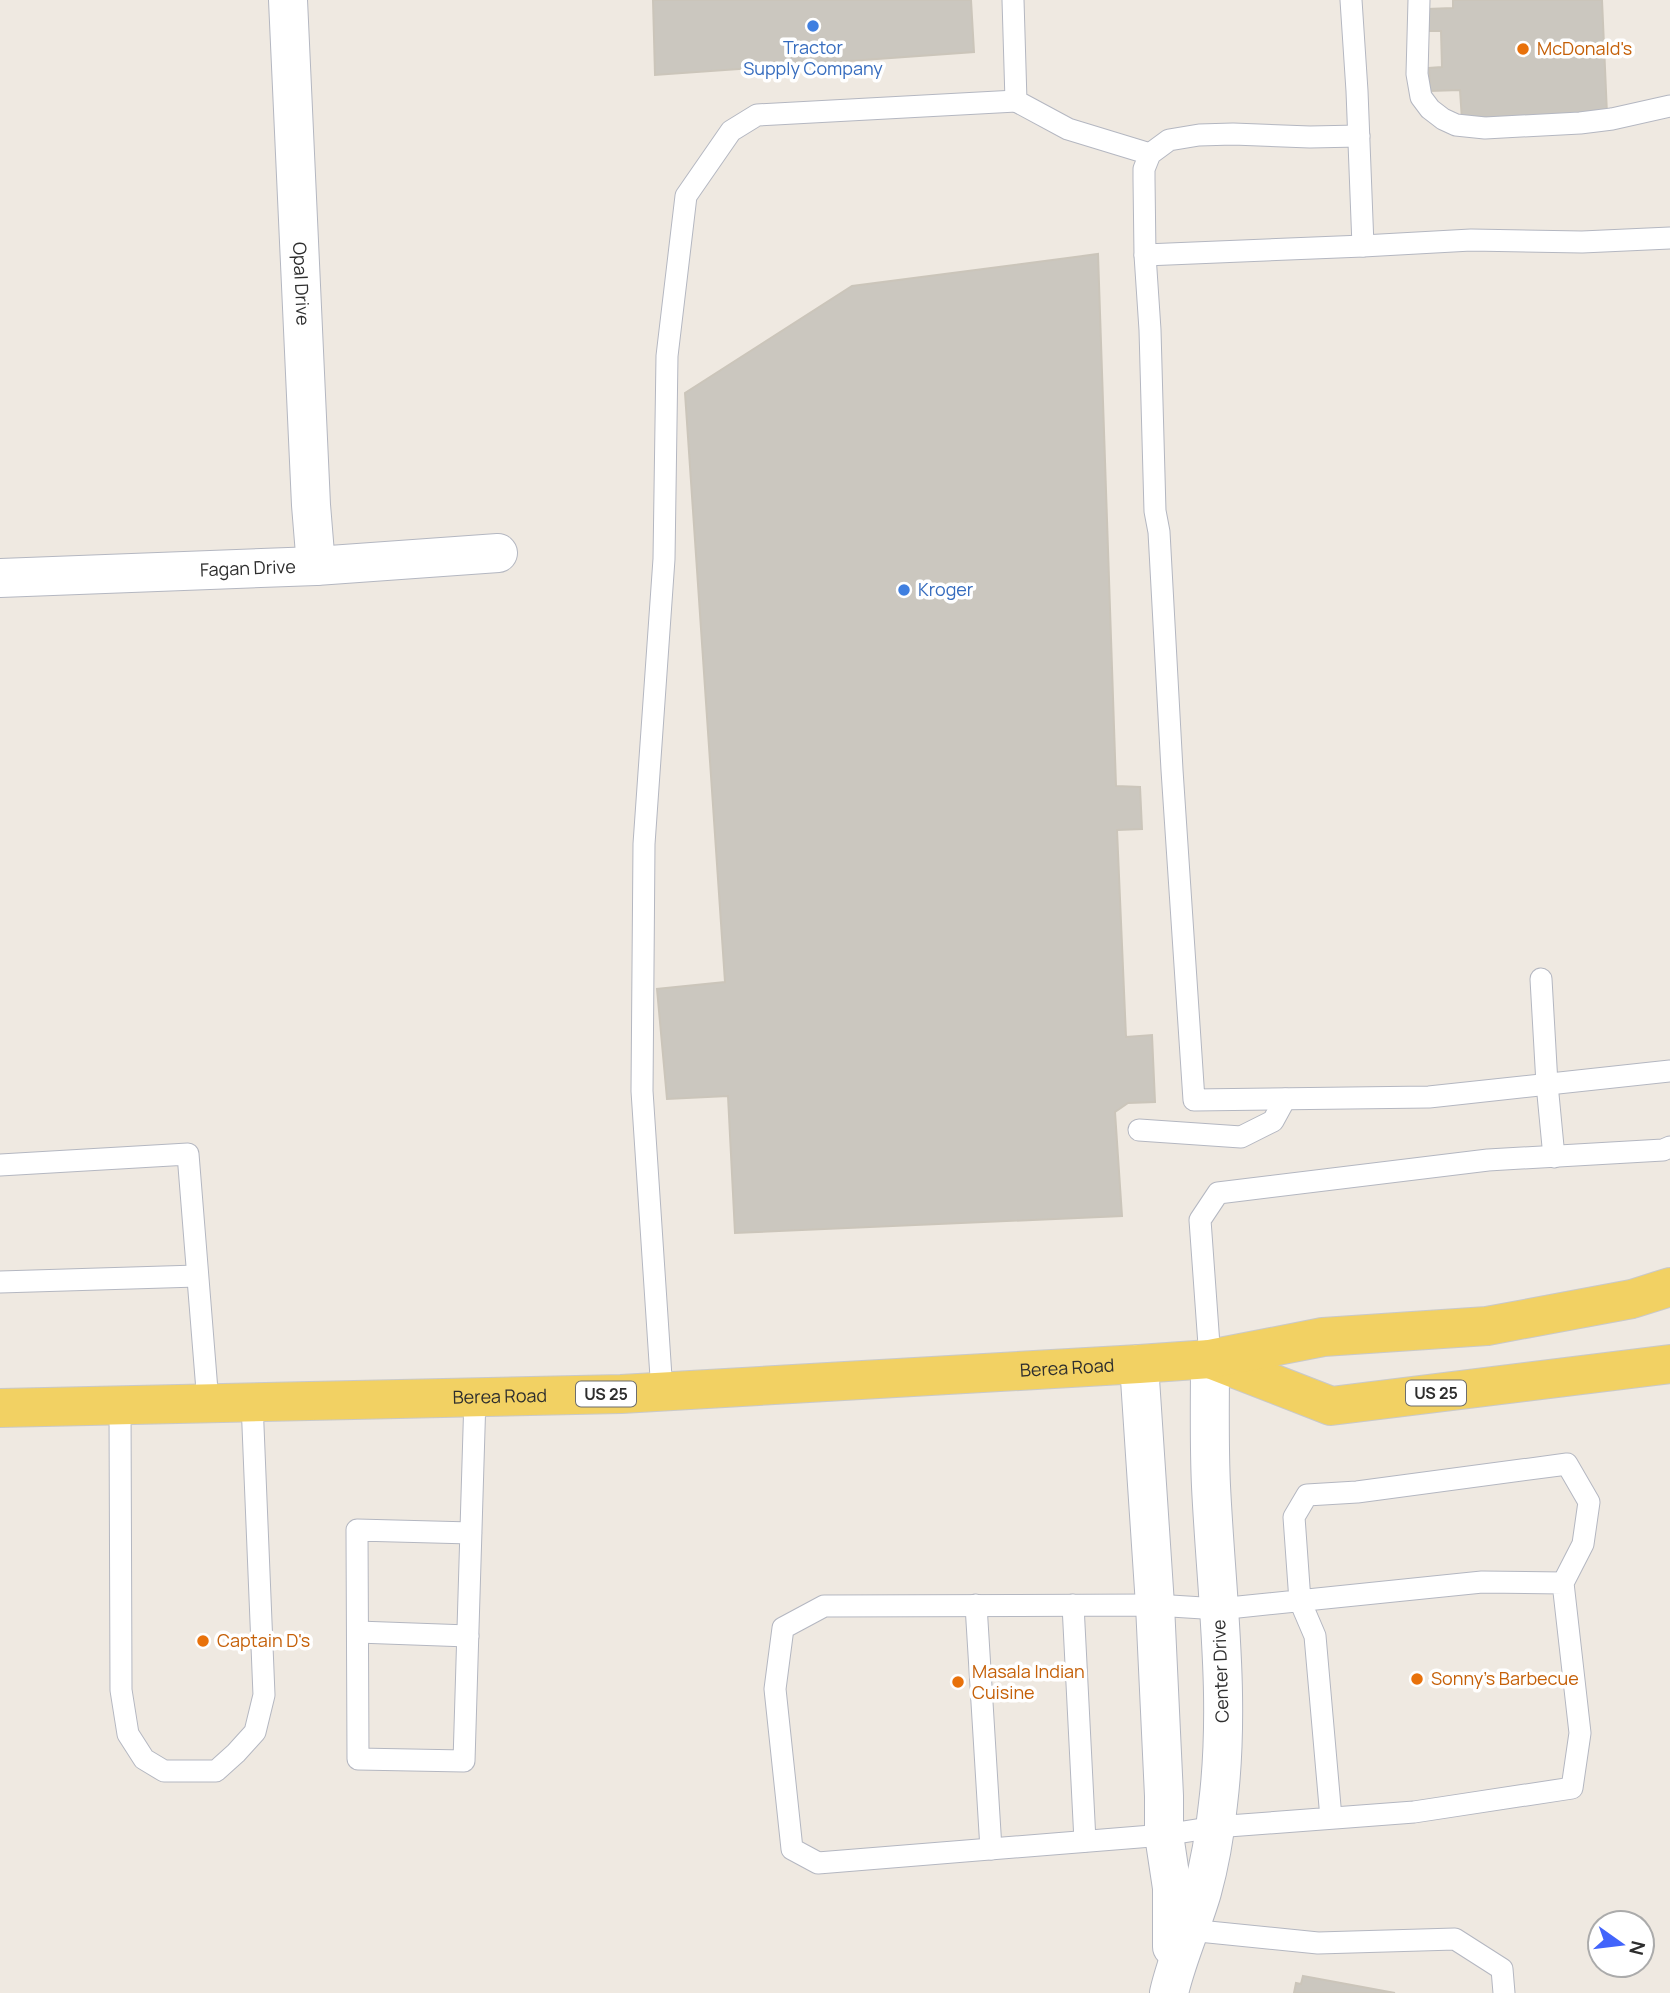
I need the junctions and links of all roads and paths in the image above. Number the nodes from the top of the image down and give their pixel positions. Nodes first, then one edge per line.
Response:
1 (288, 0) edge
2 (1013, 0) edge
3 (1351, 0) edge
4 (1419, 0) edge
5 (1016, 101) junction
6 (1670, 106) edge
7 (1359, 136) junction
8 (1150, 154) junction
9 (1670, 238) edge
10 (1363, 246) junction
11 (1144, 255) junction
12 (498, 553) dead end
13 (316, 566) junction
14 (0, 578) edge
15 (1541, 979) dead end
16 (1670, 1071) edge
17 (1547, 1084) junction
18 (1285, 1099) junction
19 (1139, 1130) dead end
20 (1670, 1147) edge
21 (1554, 1157) junction
22 (0, 1165) edge
23 (197, 1276) junction
24 (0, 1282) edge
25 (1670, 1287) edge
26 (1210, 1359) junction
27 (1139, 1364) junction
28 (1670, 1364) edge
29 (662, 1392) junction
30 (475, 1397) junction
31 (252, 1402) junction
32 (208, 1403) junction
33 (120, 1405) junction
34 (0, 1408) edge
35 (471, 1534) junction
36 (1563, 1583) junction
37 (1300, 1601) junction
38 (976, 1605) junction
39 (1073, 1605) junction
40 (1154, 1605) junction
41 (1219, 1609) junction
42 (358, 1632) junction
43 (468, 1636) junction
44 (1332, 1818) junction
45 (1215, 1827) junction
46 (1164, 1835) junction
47 (1085, 1841) junction
48 (991, 1849) junction
49 (1189, 1930) junction
50 (1171, 1985) edge
51 (1504, 1993) edge

1 - 13 street, Opal Drive
2 - 5 lane
3 - 7 lane
4 - 6 lane
5 - 8 lane
5 - 29 lane
7 - 8 lane
7 - 10 lane
8 - 11 lane
9 - 10 lane
10 - 11 lane
11 - 18 lane
12 - 13 street, Fagan Drive
13 - 14 street, Fagan Drive
15 - 17 lane
16 - 17 lane
17 - 18 lane
17 - 21 lane
18 - 19 lane
20 - 21 lane
21 - 26 lane
22 - 23 lane
23 - 24 lane
23 - 32 lane
25 - 26 main road, Berea Road / US 25
26 - 27 main road, Berea Road / US 25
26 - 28 main road, Berea Road / US 25
26 - 41 street, Center Drive
27 - 29 main road, Berea Road / US 25
27 - 40 street, Center Drive
29 - 30 main road, Berea Road / US 25
30 - 31 main road, Berea Road / US 25
30 - 35 lane
31 - 32 main road, Berea Road / US 25
31 - 33 lane
32 - 33 main road, Berea Road / US 25
33 - 34 main road, Berea Road / US 25
35 - 42 lane
35 - 43 lane
36 - 37 lane
36 - 37 lane
36 - 44 lane
37 - 41 lane
37 - 44 lane
38 - 39 lane
38 - 48 lane
38 - 48 lane
39 - 40 lane
39 - 47 lane
40 - 41 lane
40 - 46 street, Center Drive
41 - 45 street, Center Drive
42 - 43 lane
42 - 43 lane
44 - 45 lane
45 - 46 lane
45 - 49 street, Center Drive
46 - 47 lane
46 - 50 street, Center Drive
47 - 48 lane
49 - 50 street, Center Drive
49 - 51 lane

